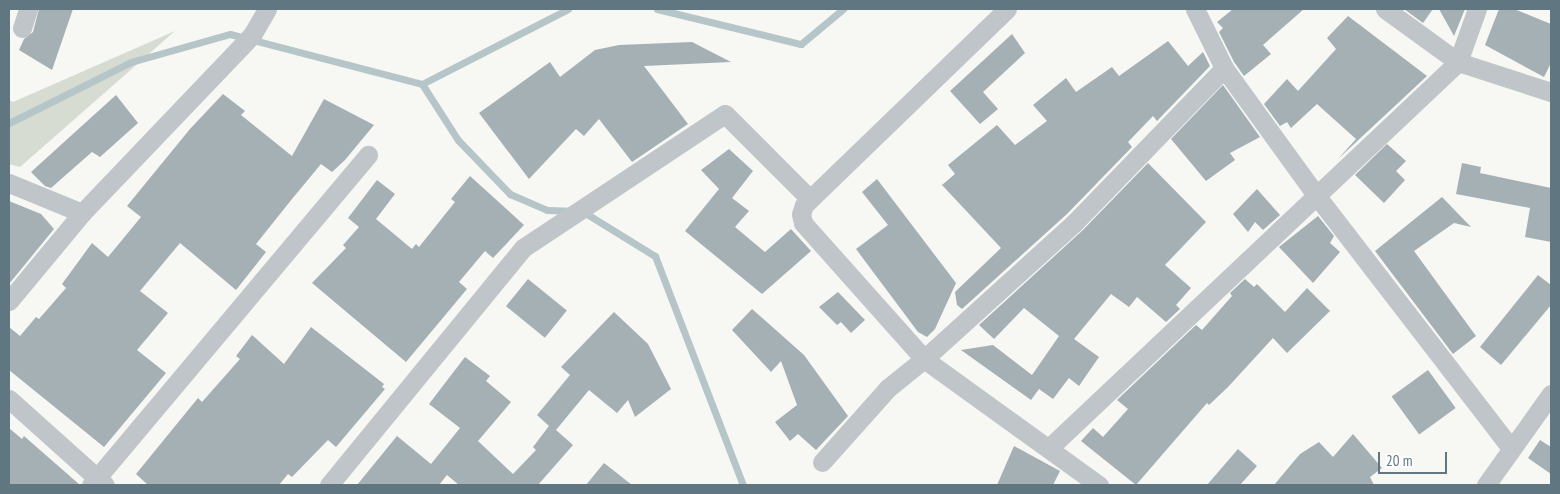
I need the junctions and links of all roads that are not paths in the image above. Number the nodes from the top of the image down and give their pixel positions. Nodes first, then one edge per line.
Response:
1 (28, 9) edge
2 (267, 9) edge
3 (1007, 9) edge
4 (1195, 9) edge
5 (1385, 9) edge
6 (1477, 9) edge
7 (22, 28) dead end
8 (1458, 62) junction
9 (1224, 68) junction
10 (1551, 92) edge
11 (368, 155) dead end
12 (9, 183) edge
13 (1316, 195) junction
14 (810, 199) junction
15 (82, 213) junction
16 (9, 301) edge
17 (924, 359) junction
18 (1551, 394) edge
19 (9, 399) edge
20 (1050, 448) junction
21 (1511, 448) junction
22 (822, 462) dead end
23 (98, 483) edge
24 (328, 485) edge
25 (1099, 485) edge
26 (1486, 485) edge

1 - 7 street
2 - 15 street
3 - 14 street
4 - 9 street
5 - 8 street
6 - 8 street
8 - 10 street
8 - 13 street
9 - 13 street
9 - 17 street
11 - 23 street
12 - 15 street
13 - 20 street
13 - 21 street
14 - 17 street
14 - 24 street
15 - 16 street
17 - 20 street
17 - 22 street
18 - 21 street
19 - 23 street
20 - 25 street
21 - 26 street

